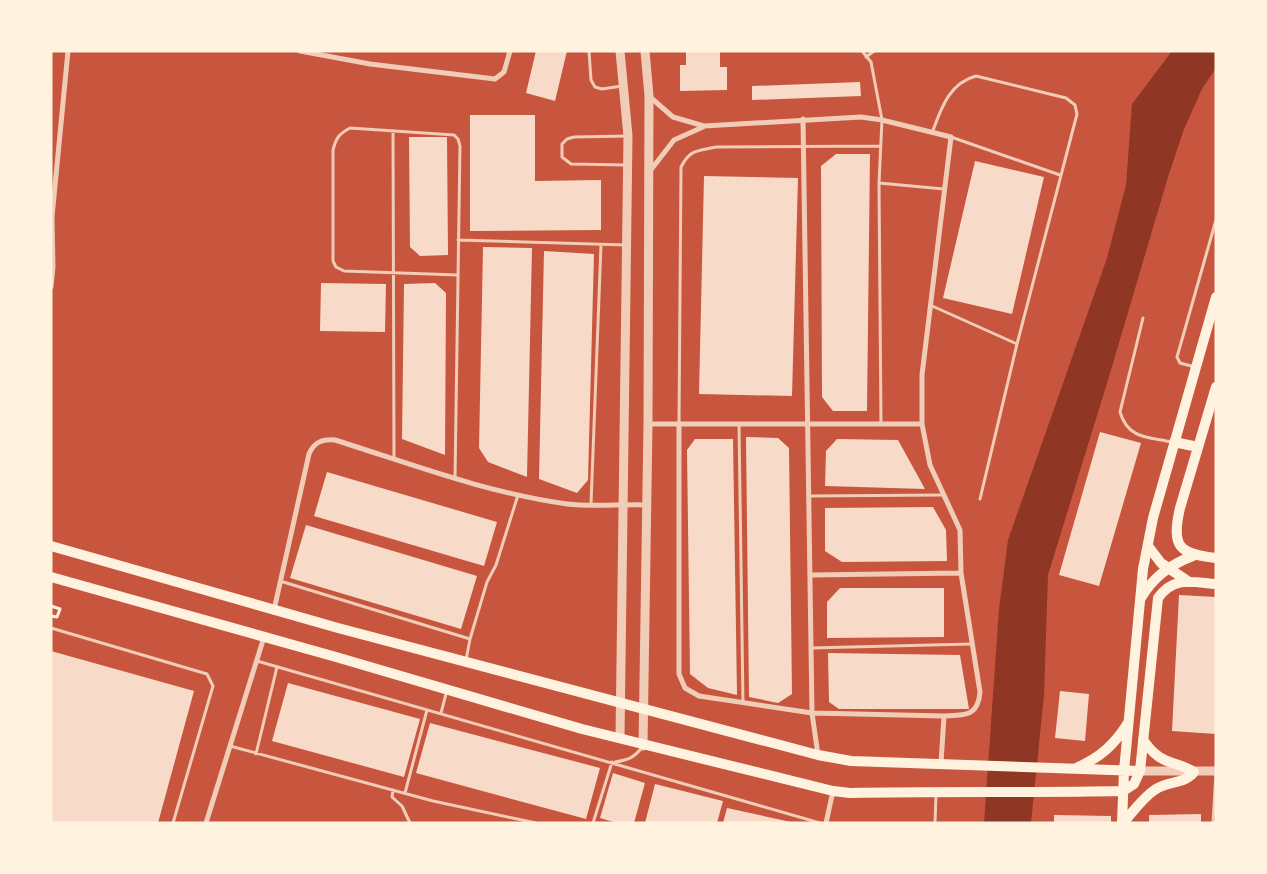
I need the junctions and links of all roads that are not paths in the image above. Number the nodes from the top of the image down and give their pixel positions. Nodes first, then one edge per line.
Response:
1 (300, 51) edge
2 (510, 51) edge
3 (589, 51) edge
4 (620, 51) edge
5 (645, 51) edge
6 (862, 51) edge
7 (874, 51) edge
8 (68, 52) edge
9 (866, 57) junction
10 (623, 86) junction
11 (649, 96) junction
12 (803, 120) junction
13 (882, 120) junction
14 (704, 126) junction
15 (393, 131) junction
16 (932, 134) junction
17 (628, 136) junction
18 (951, 138) junction
19 (880, 146) junction
20 (804, 148) junction
21 (628, 165) junction
22 (648, 173) junction
23 (1060, 175) junction
24 (879, 183) junction
25 (944, 189) junction
26 (1216, 220) edge
27 (458, 240) junction
28 (601, 244) junction
29 (627, 245) junction
30 (395, 272) junction
31 (458, 275) junction
32 (51, 287) edge
33 (1216, 297) edge
34 (930, 305) junction
35 (1143, 318) dead end
36 (1017, 344) junction
37 (1195, 367) junction
38 (1216, 387) edge
39 (679, 423) junction
40 (648, 424) junction
41 (740, 424) junction
42 (808, 424) junction
43 (881, 424) junction
44 (922, 424) junction
45 (1174, 442) junction
46 (1198, 447) junction
47 (394, 459) junction
48 (455, 478) junction
49 (518, 494) junction
50 (942, 495) junction
51 (809, 496) junction
52 (980, 499) dead end
53 (591, 504) junction
54 (624, 504) junction
55 (647, 505) junction
56 (51, 546) edge
57 (1148, 546) junction
58 (1193, 556) junction
59 (1216, 558) edge
60 (1168, 569) junction
61 (961, 573) junction
62 (810, 575) junction
63 (51, 577) edge
64 (280, 581) junction
65 (1190, 582) junction
66 (1216, 584) edge
67 (1139, 600) junction
68 (274, 610) junction
69 (51, 628) edge
70 (264, 637) junction
71 (470, 639) junction
72 (971, 644) junction
73 (811, 648) junction
74 (257, 661) junction
75 (466, 662) junction
76 (277, 667) junction
77 (447, 690) junction
78 (621, 702) junction
79 (743, 703) junction
80 (644, 709) junction
81 (427, 710) junction
82 (441, 713) junction
83 (812, 714) junction
84 (944, 716) junction
85 (1130, 719) junction
86 (620, 738) junction
87 (1143, 740) junction
88 (230, 746) junction
89 (643, 746) junction
90 (256, 754) junction
91 (818, 755) junction
92 (612, 762) junction
93 (941, 762) junction
94 (1071, 770) junction
95 (1124, 771) junction
96 (1140, 771) junction
97 (1216, 771) edge
98 (1194, 772) junction
99 (393, 790) junction
100 (833, 791) junction
101 (936, 791) junction
102 (1123, 791) junction
103 (405, 794) junction
104 (173, 823) edge
105 (206, 823) edge
106 (410, 823) edge
107 (536, 823) edge
108 (593, 823) edge
109 (820, 823) edge
110 (826, 823) edge
111 (935, 823) edge
112 (1123, 823) edge
113 (1213, 823) edge

1 - 2 street
3 - 10 lane
4 - 10 street
5 - 11 street
6 - 9 lane
7 - 9 lane
8 - 32 street
9 - 13 lane
10 - 17 street
11 - 14 street
11 - 22 street
12 - 13 street
12 - 14 street
12 - 20 street
13 - 16 street
13 - 19 lane
14 - 22 street
15 - 27 lane
15 - 30 lane
15 - 30 lane
16 - 18 street
16 - 23 lane
17 - 21 street
17 - 21 lane
18 - 23 lane
18 - 25 street
19 - 20 lane
19 - 24 lane
20 - 39 lane
20 - 42 street
21 - 29 street
22 - 40 street
23 - 36 lane
24 - 25 lane
24 - 43 lane
25 - 34 street
26 - 37 lane
27 - 28 lane
27 - 31 lane
28 - 29 lane
28 - 53 lane
29 - 54 street
30 - 31 lane
30 - 47 lane
31 - 48 lane
33 - 37 main road
34 - 36 lane
34 - 44 street
35 - 45 lane
36 - 52 lane
37 - 45 main road
38 - 46 main road
39 - 40 street
39 - 41 street
39 - 79 street
40 - 55 street
41 - 42 street
41 - 79 lane
42 - 43 street
42 - 51 street
43 - 44 street
44 - 50 street
45 - 46 main road
45 - 57 main road
46 - 58 main road
47 - 48 street
47 - 64 street
48 - 49 street
49 - 53 street
49 - 71 lane
50 - 51 lane
50 - 61 street
51 - 62 street
53 - 54 street
54 - 55 street
54 - 78 street
55 - 80 street
56 - 68 main road
57 - 60 main road
57 - 67 main road
58 - 59 main road
58 - 60 main road
60 - 65 main road
60 - 67 main road
61 - 62 street
61 - 72 street
62 - 73 street
63 - 70 main road
64 - 68 street
64 - 71 lane
65 - 66 main road
65 - 87 main road
67 - 85 main road
68 - 75 main road
69 - 104 lane
70 - 74 street
70 - 77 main road
71 - 75 lane
72 - 73 lane
72 - 84 street
73 - 83 street
74 - 76 lane
74 - 88 street
75 - 78 main road
76 - 81 lane
76 - 90 lane
77 - 82 lane
77 - 86 main road
78 - 80 main road
78 - 86 street
79 - 83 street
80 - 89 street
80 - 91 main road
81 - 82 lane
81 - 103 lane
82 - 92 lane
83 - 84 street
83 - 91 street
84 - 93 street
85 - 94 main road
85 - 95 main road
86 - 89 main road
87 - 96 main road
87 - 98 main road
88 - 90 lane
88 - 105 street
89 - 92 lane
89 - 100 main road
90 - 99 lane
91 - 93 main road
92 - 108 lane
92 - 109 lane
93 - 94 main road
94 - 95 main road
95 - 96 main road
95 - 102 main road
96 - 98 street
96 - 102 main road
97 - 98 street
97 - 113 lane
98 - 112 main road
99 - 103 lane
99 - 106 lane
100 - 101 main road
100 - 110 street
101 - 102 main road
101 - 111 lane
102 - 112 main road
103 - 107 lane

